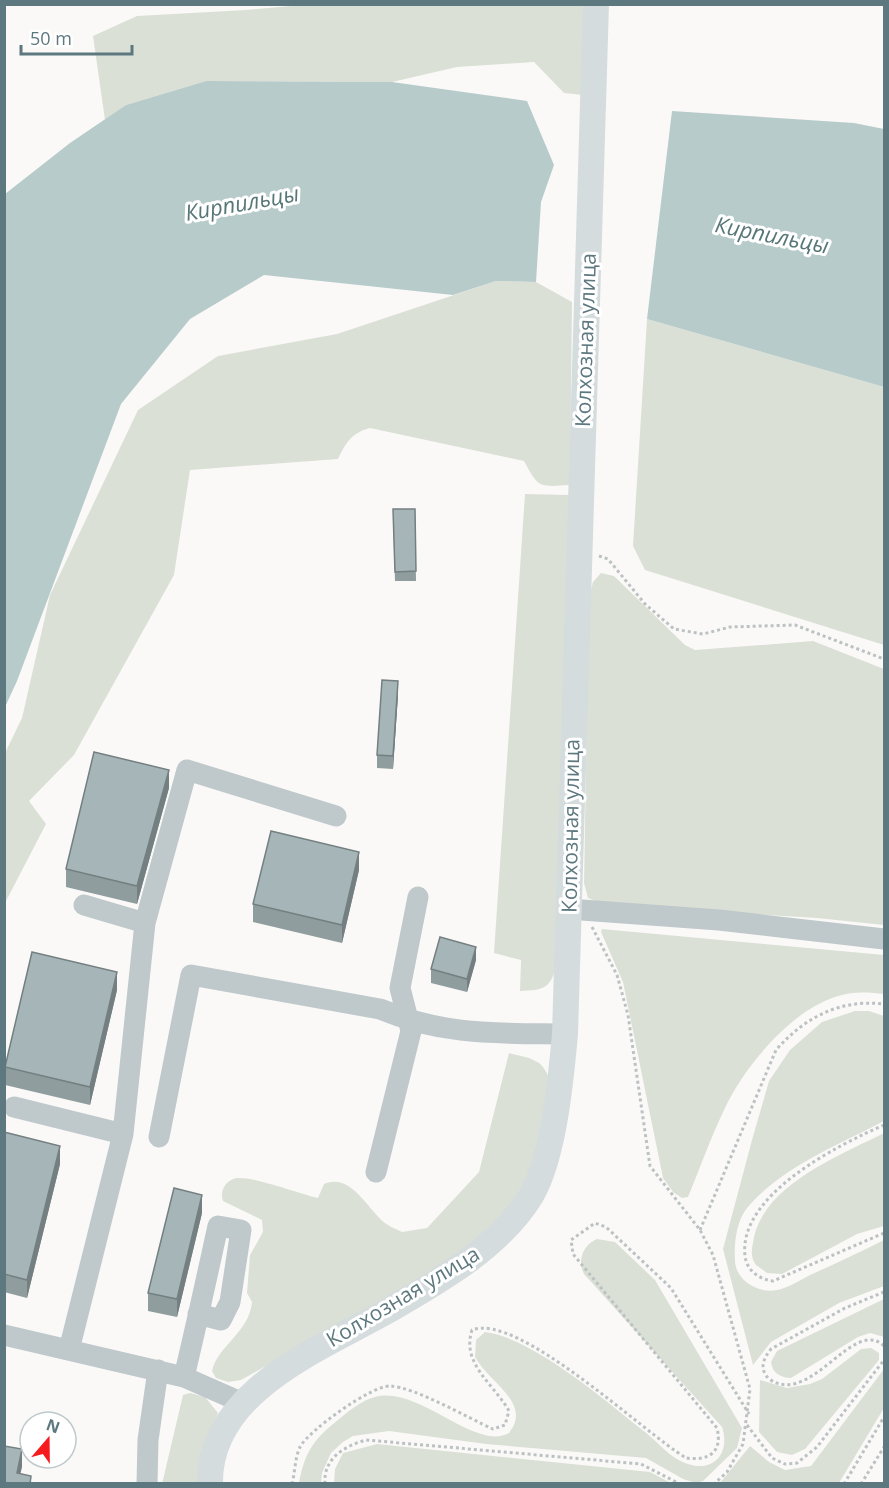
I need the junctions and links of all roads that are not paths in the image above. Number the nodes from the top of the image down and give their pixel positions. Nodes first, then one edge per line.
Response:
1 (596, 4) edge
2 (336, 816) dead end
3 (418, 897) dead end
4 (84, 905) dead end
5 (575, 910) junction
6 (145, 923) junction
7 (885, 939) edge
8 (408, 1021) junction
9 (565, 1034) junction
10 (14, 1107) dead end
11 (123, 1134) junction
12 (159, 1137) dead end
13 (376, 1172) dead end
14 (198, 1314) dead end
15 (4, 1335) edge
16 (69, 1350) junction
17 (158, 1370) junction
18 (184, 1377) junction
19 (243, 1403) junction
20 (147, 1484) edge
21 (210, 1484) edge

1 - 5 main road, Колхозная улица
2 - 6 lane
3 - 8 lane
4 - 6 lane
5 - 7 lane
5 - 9 main road, Колхозная улица
6 - 11 lane
8 - 9 lane
8 - 12 lane
8 - 13 lane
9 - 19 main road, Колхозная улица
10 - 11 lane
11 - 16 lane
14 - 18 lane
15 - 16 lane
16 - 17 lane
17 - 18 lane
17 - 20 lane
18 - 19 lane
19 - 21 main road, Колхозная улица

